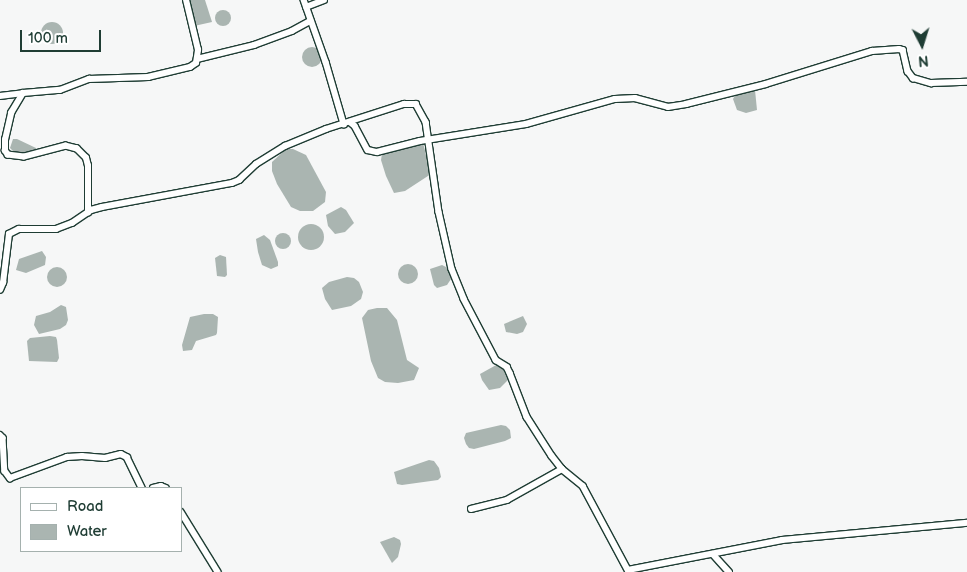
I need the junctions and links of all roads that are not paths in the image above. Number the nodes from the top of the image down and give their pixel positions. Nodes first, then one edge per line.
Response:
1 (186, 0) edge
2 (304, 0) edge
3 (324, 0) edge
4 (306, 7) junction
5 (310, 21) junction
6 (198, 59) junction
7 (967, 82) edge
8 (23, 93) junction
9 (0, 96) edge
10 (347, 123) junction
11 (428, 140) junction
12 (88, 212) junction
13 (0, 290) edge
14 (0, 435) edge
15 (562, 469) junction
16 (142, 487) edge
17 (471, 509) dead end
18 (182, 514) edge
19 (967, 524) edge
20 (713, 554) junction
21 (218, 572) edge
22 (633, 572) edge
23 (729, 572) edge

1 - 6 street
2 - 4 street
3 - 4 street
4 - 5 street
5 - 6 street
5 - 10 street
6 - 8 street
7 - 11 street
8 - 9 street
8 - 12 street
10 - 11 street
10 - 11 street
10 - 12 street
11 - 15 street
12 - 13 street
14 - 16 street
15 - 17 street
15 - 22 street
18 - 21 street
19 - 20 street
20 - 22 street
20 - 23 street

